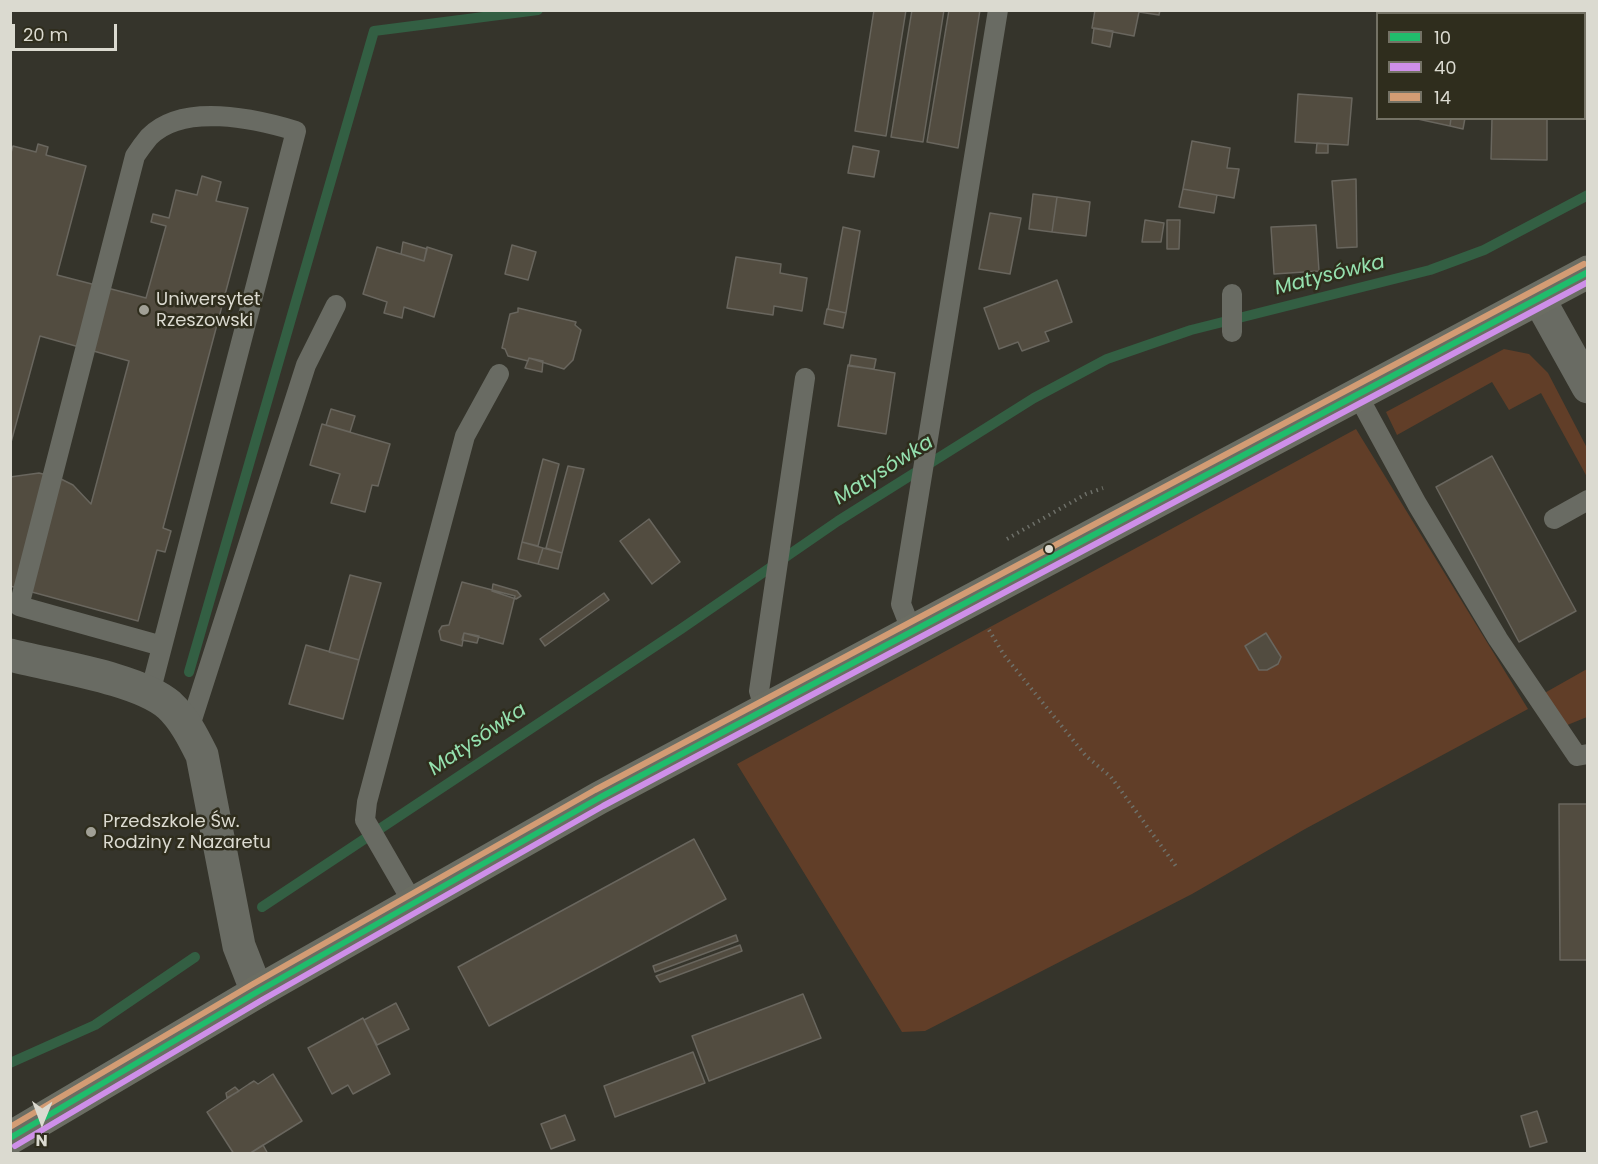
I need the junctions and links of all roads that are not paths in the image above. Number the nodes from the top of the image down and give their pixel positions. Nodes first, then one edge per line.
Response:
1 (998, 10) edge
2 (1587, 272) edge
3 (1232, 294) dead end
4 (1539, 299) junction
5 (336, 305) dead end
6 (1232, 332) dead end
7 (499, 374) dead end
8 (805, 378) dead end
9 (1587, 387) edge
10 (1357, 394) junction
11 (1587, 500) edge
12 (1554, 519) dead end
13 (912, 632) junction
14 (162, 646) junction
15 (10, 655) edge
16 (150, 693) junction
17 (765, 711) junction
18 (189, 729) junction
19 (1587, 754) edge
20 (413, 903) junction
21 (257, 992) junction
22 (10, 1138) edge

1 - 13 lane
2 - 4 street
3 - 6 lane
4 - 9 street
4 - 10 street
5 - 18 lane
7 - 20 lane
8 - 17 lane
10 - 13 street
10 - 19 lane
11 - 12 lane
13 - 17 street
14 - 14 lane
14 - 16 lane
15 - 16 street
16 - 18 street
17 - 20 street
18 - 21 street
20 - 21 street
21 - 22 street

